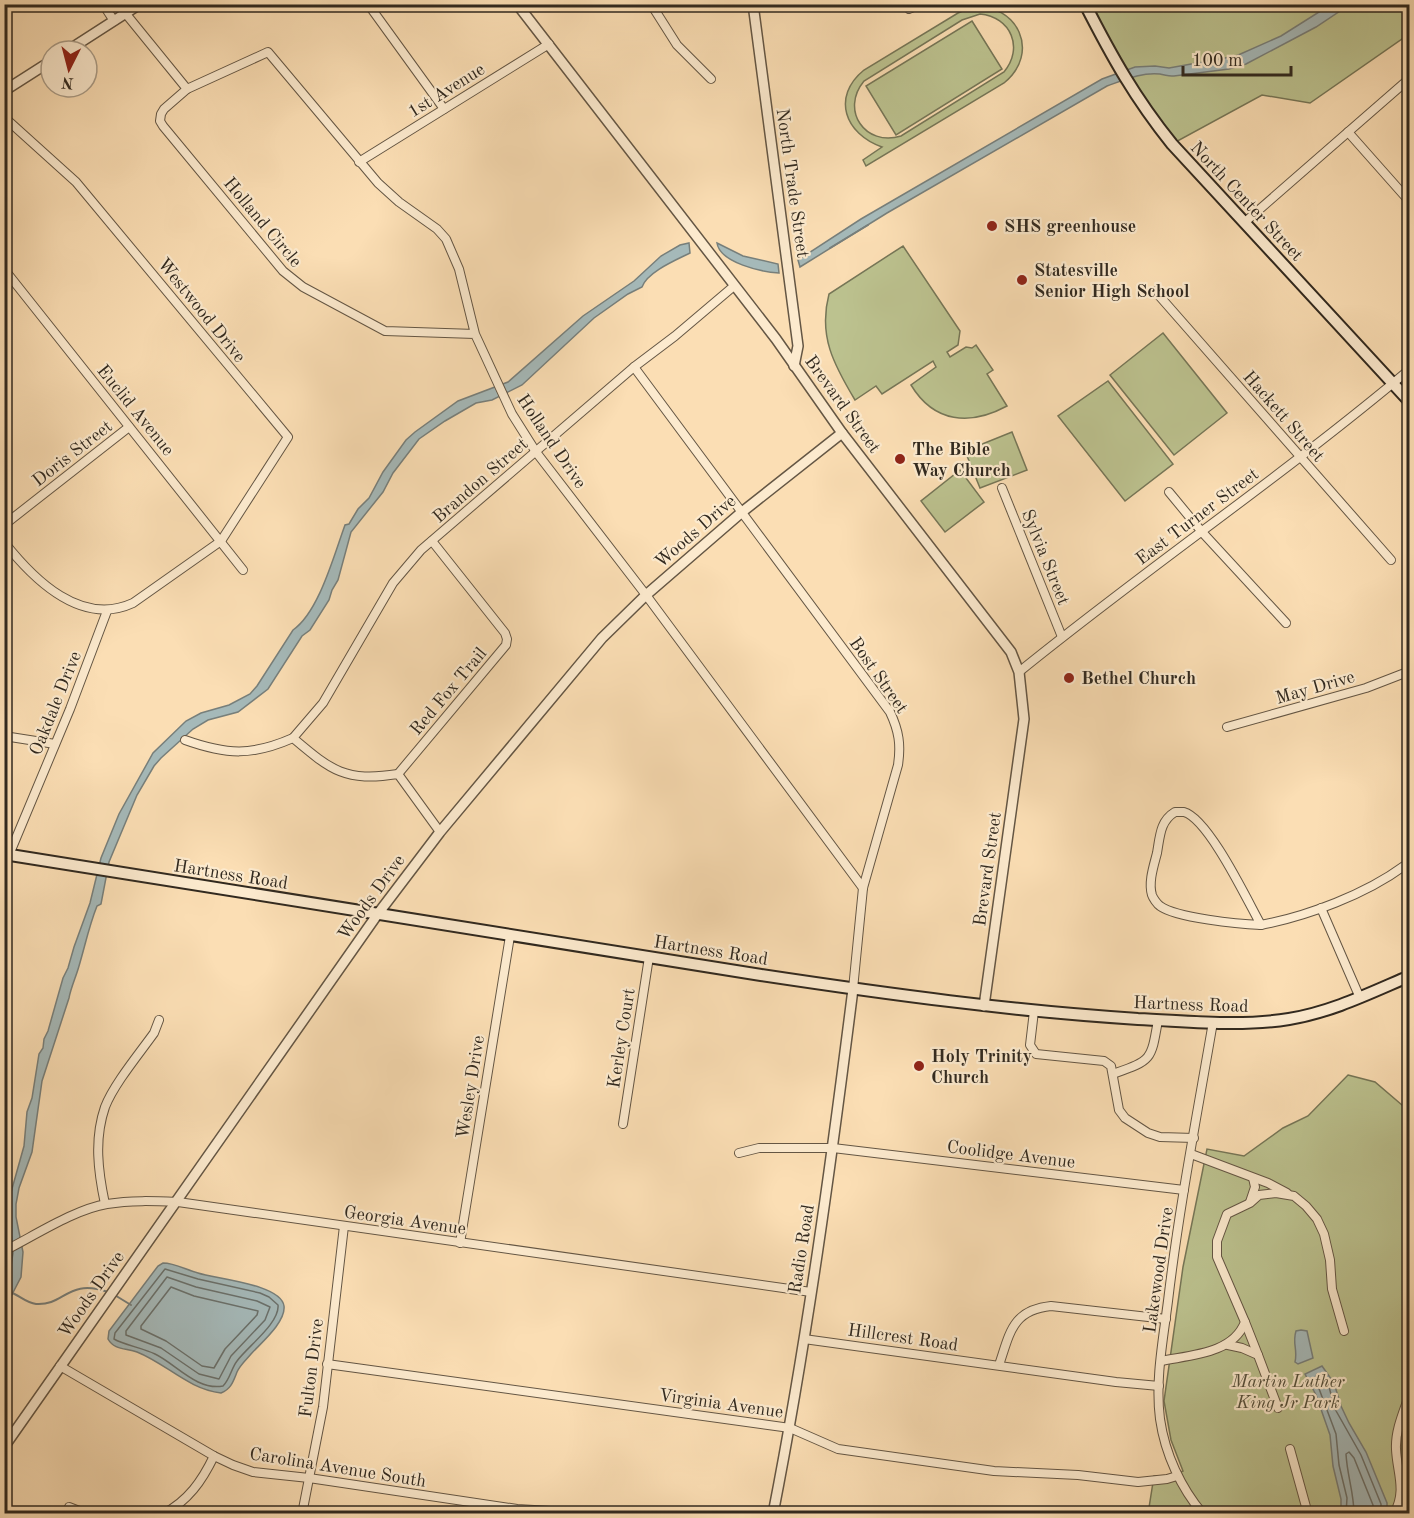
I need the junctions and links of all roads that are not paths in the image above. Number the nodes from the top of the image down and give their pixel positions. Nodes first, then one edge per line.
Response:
1 (103, 4) edge
2 (140, 4) edge
3 (368, 4) edge
4 (517, 4) edge
5 (651, 4) edge
6 (753, 4) edge
7 (921, 4) edge
8 (1085, 4) edge
9 (909, 7) edge
10 (126, 14) junction
11 (114, 21) junction
12 (86, 39) edge
13 (549, 44) junction
14 (39, 69) edge
15 (1410, 78) edge
16 (711, 79) dead end
17 (187, 89) junction
18 (4, 91) edge
19 (444, 110) junction
20 (4, 117) edge
21 (1348, 132) junction
22 (359, 162) junction
23 (1410, 202) edge
24 (1245, 222) junction
25 (4, 269) edge
26 (734, 286) junction
27 (1155, 291) dead end
28 (475, 334) junction
29 (795, 366) junction
30 (634, 367) junction
31 (1410, 369) edge
32 (1392, 383) junction
33 (1410, 402) edge
34 (129, 427) junction
35 (842, 434) junction
36 (536, 452) junction
37 (1299, 457) junction
38 (1002, 488) dead end
39 (1169, 492) dead end
40 (742, 512) junction
41 (4, 525) edge
42 (1202, 532) junction
43 (221, 541) junction
44 (432, 541) junction
45 (4, 542) edge
46 (1391, 560) dead end
47 (243, 570) dead end
48 (646, 595) junction
49 (107, 611) junction
50 (1286, 623) dead end
51 (1062, 637) junction
52 (1410, 671) edge
53 (1019, 672) junction
54 (1227, 728) dead end
55 (4, 736) edge
56 (292, 738) junction
57 (185, 740) dead end
58 (55, 744) junction
59 (399, 774) junction
60 (440, 832) junction
61 (7, 855) edge
62 (1404, 866) dead end
63 (4, 872) edge
64 (863, 888) junction
65 (1321, 908) junction
66 (377, 915) junction
67 (1261, 925) junction
68 (510, 936) junction
69 (649, 957) junction
70 (1410, 976) edge
71 (854, 989) junction
72 (1360, 998) junction
73 (984, 1006) junction
74 (1034, 1011) junction
75 (159, 1020) dead end
76 (1158, 1020) junction
77 (1213, 1022) junction
78 (1113, 1074) junction
79 (623, 1124) dead end
80 (1194, 1138) junction
81 (833, 1148) junction
82 (739, 1153) dead end
83 (1191, 1154) junction
84 (1253, 1178) junction
85 (1185, 1190) junction
86 (1294, 1196) junction
87 (178, 1202) junction
88 (1250, 1203) junction
89 (105, 1204) junction
90 (344, 1226) junction
91 (460, 1243) junction
92 (8, 1249) edge
93 (811, 1292) junction
94 (1166, 1319) junction
95 (1245, 1322) junction
96 (1344, 1331) dead end
97 (804, 1339) junction
98 (1228, 1345) junction
99 (1258, 1355) junction
100 (1161, 1361) junction
101 (327, 1364) junction
102 (999, 1365) junction
103 (60, 1366) junction
104 (1159, 1386) junction
105 (1410, 1393) edge
106 (1278, 1408) dead end
107 (790, 1428) junction
108 (4, 1447) edge
109 (1290, 1449) dead end
110 (214, 1456) junction
111 (1177, 1476) junction
112 (309, 1478) junction
113 (69, 1507) dead end
114 (87, 1514) edge
115 (163, 1514) edge
116 (302, 1514) edge
117 (601, 1514) edge
118 (773, 1514) edge
119 (1203, 1514) edge
120 (1308, 1514) edge
121 (1395, 1514) edge

1 - 11 street
2 - 10 street
3 - 19 street
4 - 13 street, Brevard Street
5 - 16 street
6 - 29 street, North Trade Street
7 - 9 street
8 - 24 main road, North Center Street
10 - 11 street
10 - 17 street
11 - 12 street
13 - 19 street, 1st Avenue
13 - 26 street, Brevard Street
14 - 18 street
15 - 21 street
17 - 22 street, Holland Drive
17 - 28 street, Holland Circle
19 - 22 street, 1st Avenue
20 - 43 street, Westwood Drive
21 - 23 street
21 - 24 street
22 - 28 street, Holland Drive
24 - 32 main road, North Center Street
25 - 34 street, Euclid Avenue
26 - 29 street, Brevard Street
26 - 30 street, Brandon Street
27 - 37 street, Hackett Street
28 - 36 street, Holland Drive
29 - 35 street, Brevard Street
30 - 36 street, Brandon Street
30 - 40 street, Bost Street
31 - 32 street, East Turner Street
32 - 33 main road, North Center Street
32 - 37 street, East Turner Street
34 - 41 street, Doris Street
34 - 43 street, Euclid Avenue
35 - 40 street, Woods Drive
35 - 53 street, Brevard Street
36 - 44 street, Brandon Street
36 - 48 street, Holland Drive
37 - 42 street, East Turner Street
37 - 46 street, Hackett Street
38 - 51 street, Sylvia Street
39 - 42 street
40 - 48 street, Woods Drive
40 - 64 street, Bost Street
42 - 50 street
42 - 51 street, East Turner Street
43 - 47 street, Euclid Avenue
43 - 49 street
44 - 56 street, Brandon Street
44 - 59 street, Red Fox Trail
45 - 49 street
48 - 60 street, Woods Drive
48 - 64 street, Holland Drive
49 - 58 street, Oakdale Drive
51 - 53 street, East Turner Street
52 - 54 street, May Drive
53 - 73 street, Brevard Street
55 - 58 street
56 - 57 street
56 - 59 street
58 - 61 street, Oakdale Drive
59 - 60 street
60 - 66 street, Woods Drive
61 - 63 street, Oakdale Drive
61 - 66 main road, Hartness Road
62 - 65 street
64 - 71 street, Bost Street
65 - 67 street
65 - 72 street
66 - 68 main road, Hartness Road
66 - 87 street, Woods Drive
67 - 67 street
68 - 69 main road, Hartness Road
68 - 91 street, Wesley Drive
69 - 71 main road, Hartness Road
69 - 79 street, Kerley Court
70 - 72 main road, Hartness Road
71 - 73 main road, Hartness Road
71 - 81 street, Radio Road
72 - 77 main road, Hartness Road
73 - 74 main road, Hartness Road
74 - 76 main road, Hartness Road
74 - 78 street
75 - 89 street
76 - 77 main road, Hartness Road
76 - 78 street
77 - 80 street, Lakewood Drive
78 - 80 street
80 - 83 street, Lakewood Drive
81 - 82 street, Coolidge Avenue
81 - 85 street, Coolidge Avenue
81 - 93 street, Radio Road
83 - 84 street
83 - 85 street, Lakewood Drive
84 - 86 street
84 - 88 street
85 - 94 street, Lakewood Drive
86 - 88 street
86 - 96 street
87 - 89 street, Georgia Avenue
87 - 90 street, Georgia Avenue
87 - 103 street, Woods Drive
88 - 95 street
89 - 92 street, Georgia Avenue
90 - 91 street, Georgia Avenue
90 - 101 street, Fulton Drive
91 - 93 street, Georgia Avenue
93 - 97 street, Radio Road
94 - 100 street, Lakewood Drive
94 - 102 street
95 - 98 street
95 - 99 street
97 - 102 street, Hillcrest Road
97 - 107 street, Radio Road
98 - 99 street
98 - 100 street
99 - 106 street
100 - 104 street, Lakewood Drive
101 - 107 street, Virginia Avenue
101 - 112 street, Fulton Drive
102 - 104 street, Hillcrest Road
103 - 108 street, Woods Drive
103 - 110 street, Carolina Avenue South
104 - 111 street, Lakewood Drive
105 - 121 street
107 - 111 street, Virginia Avenue
107 - 118 street, Radio Road
109 - 120 street
110 - 112 street, Carolina Avenue South
110 - 115 street
111 - 119 street, Lakewood Drive
112 - 116 street, Fulton Drive
112 - 117 street, Carolina Avenue South
113 - 114 street

